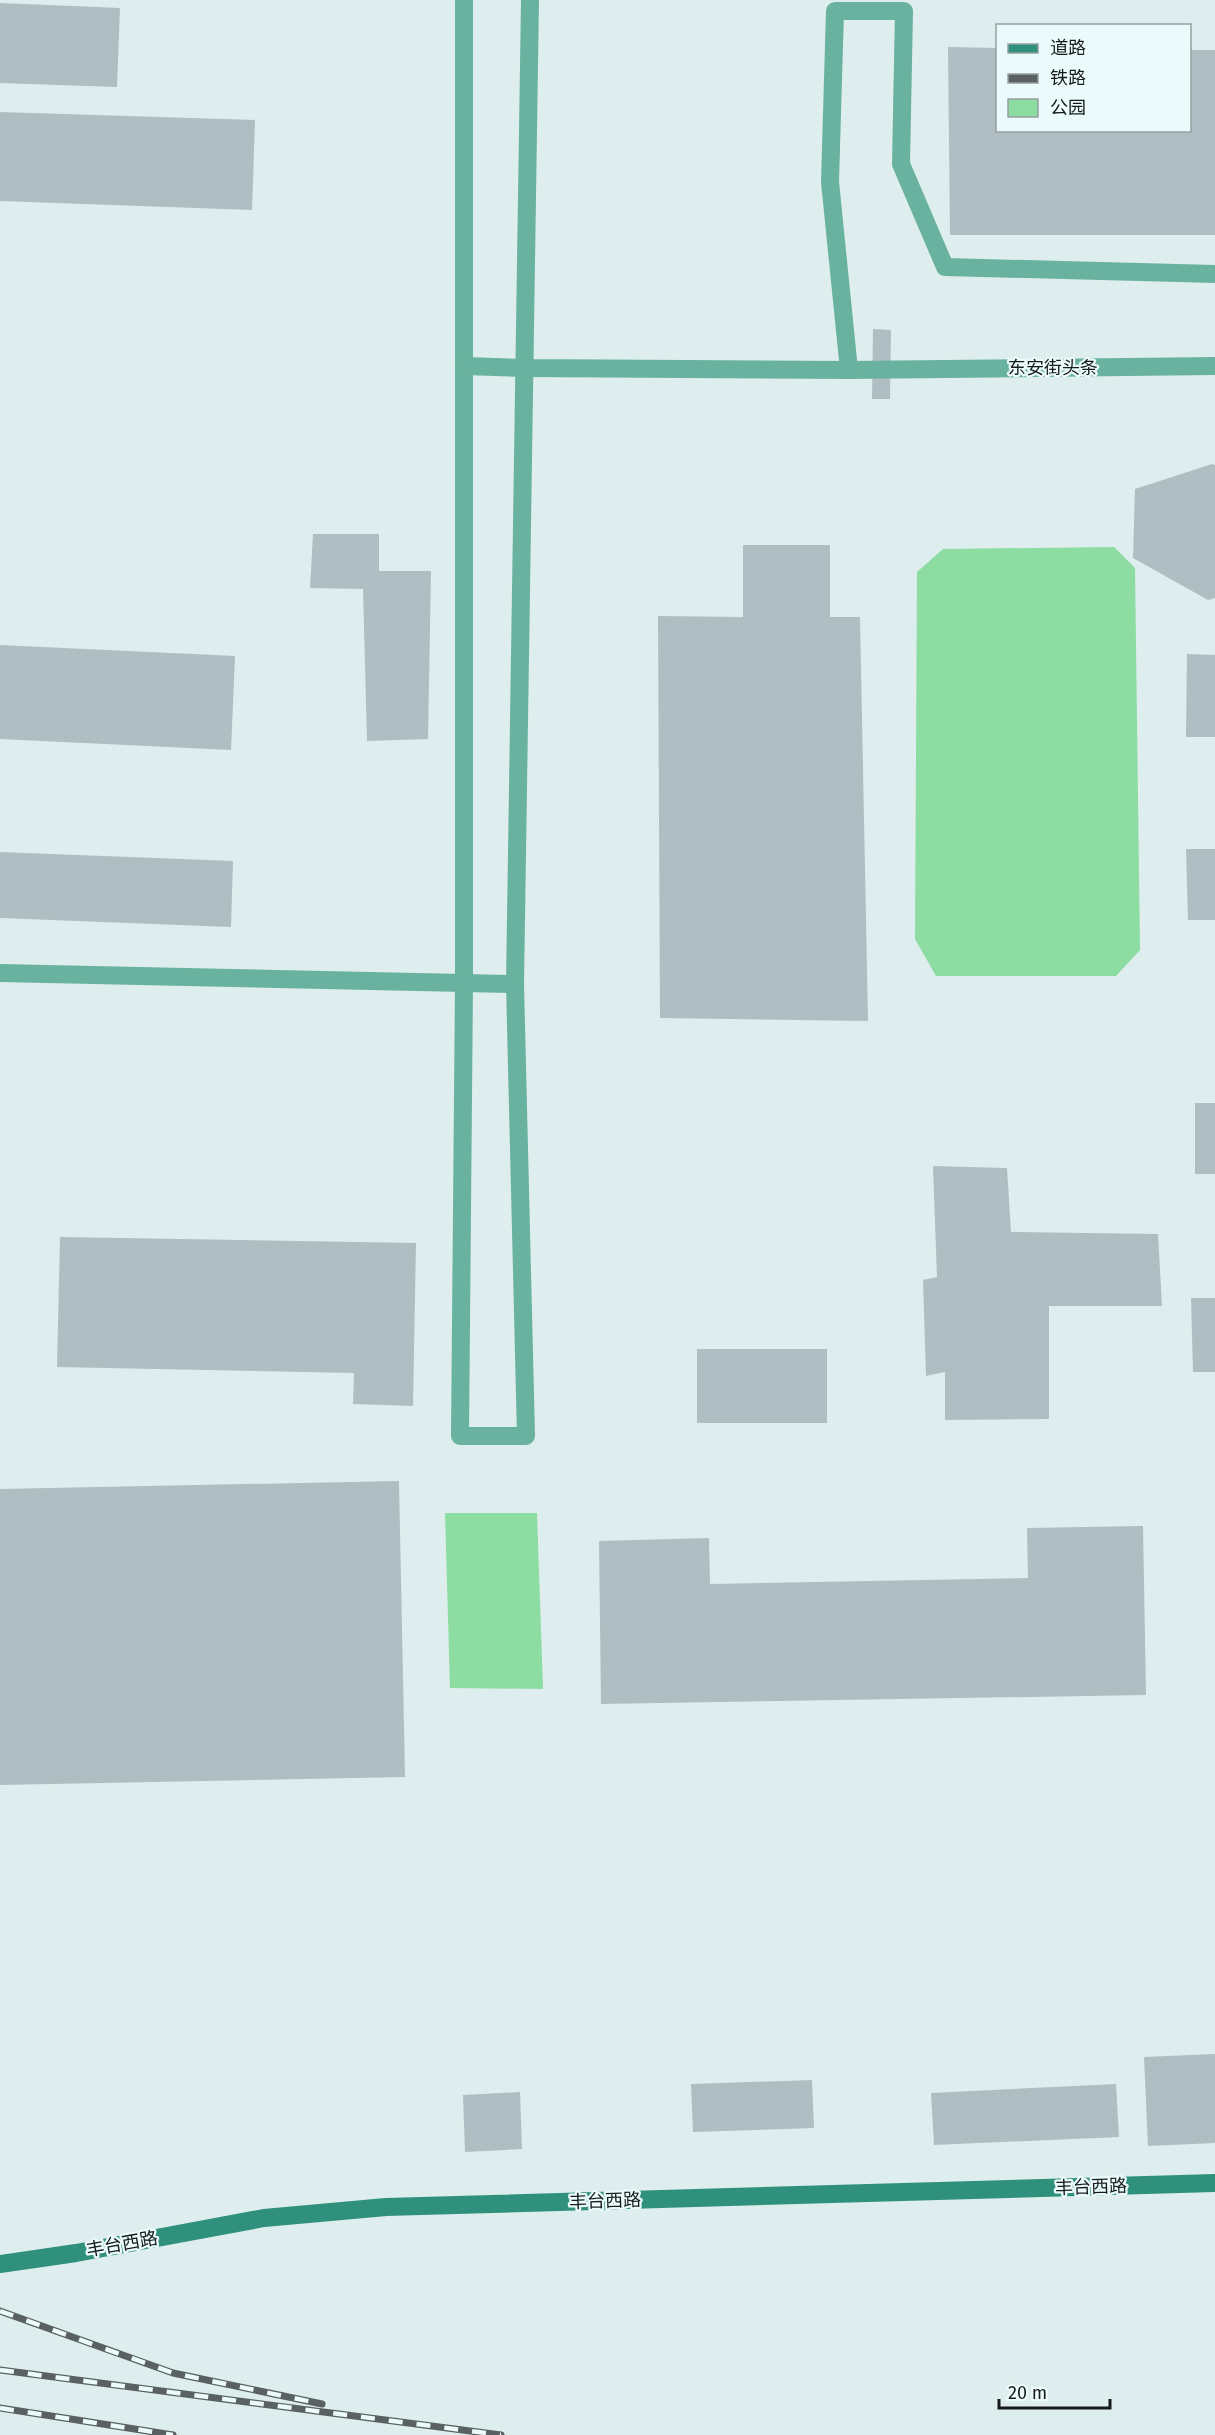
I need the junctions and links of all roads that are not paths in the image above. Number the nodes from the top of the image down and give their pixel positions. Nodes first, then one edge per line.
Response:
1 (464, 0) edge
2 (530, 0) edge
3 (1215, 274) edge
4 (464, 366) junction
5 (1215, 366) edge
6 (524, 368) junction
7 (849, 370) junction
8 (0, 973) edge
9 (464, 984) junction
10 (515, 984) junction
11 (1215, 2183) edge
12 (0, 2264) edge

1 - 4 street
2 - 6 street
3 - 7 street
4 - 6 street, 东安街头条
4 - 9 street
5 - 7 street, 东安街头条
6 - 7 street, 东安街头条
6 - 10 street
8 - 9 street
9 - 10 street
9 - 10 street
11 - 12 main road, 丰台西路

